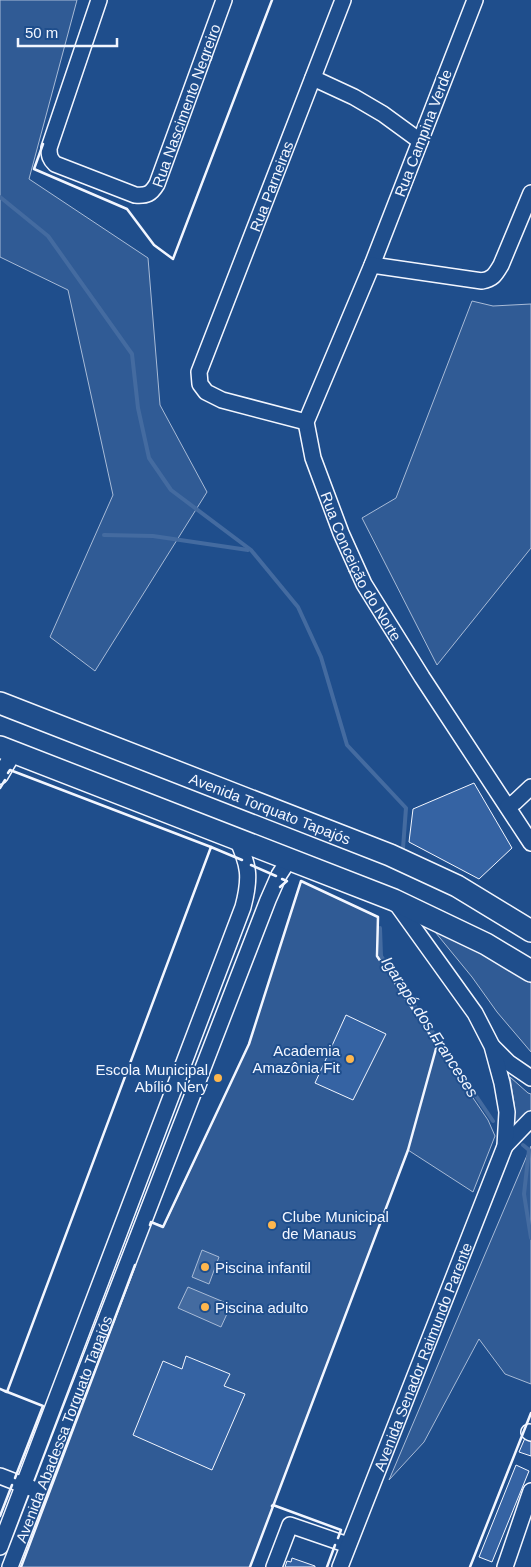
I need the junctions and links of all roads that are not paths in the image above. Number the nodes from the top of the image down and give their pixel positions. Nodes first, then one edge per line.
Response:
1 (99, 0) edge
2 (224, 0) edge
3 (343, 0) edge
4 (475, 0) edge
5 (312, 78) junction
6 (420, 141) junction
7 (531, 193) edge
8 (372, 265) junction
9 (306, 422) junction
10 (0, 703) edge
11 (7, 749) edge
12 (0, 776) edge
13 (531, 787) edge
14 (508, 806) junction
15 (236, 837) junction
16 (531, 843) edge
17 (290, 858) junction
18 (394, 900) junction
19 (531, 931) edge
20 (531, 971) edge
21 (212, 989) junction
22 (231, 995) junction
23 (492, 1046) junction
24 (531, 1078) edge
25 (531, 1119) edge
26 (156, 1136) junction
27 (174, 1142) junction
28 (505, 1146) junction
29 (99, 1286) junction
30 (116, 1293) junction
31 (0, 1476) edge
32 (23, 1485) junction
33 (39, 1491) junction
34 (531, 1491) edge
35 (348, 1545) junction
36 (0, 1546) edge
37 (10, 1567) edge
38 (274, 1567) edge
39 (340, 1567) edge
40 (505, 1567) edge

1 - 2 street, Rua Nascimento Negreiro
3 - 5 street, Rua Parneiras
4 - 6 street, Rua Campina Verde
5 - 6 street
5 - 9 street, Rua Parneiras
6 - 8 street, Rua Campina Verde
7 - 8 street
8 - 9 street
9 - 14 street, Rua Conceição do Norte
10 - 19 highway, Avenida Torquato Tapajós
11 - 12 street
11 - 15 highway
13 - 14 street
14 - 16 street, Rua Conceição do Norte
15 - 17 highway
15 - 21 street, Avenida Abadessa Torquato Tapajós
17 - 18 highway
17 - 22 street, Avenida Abadessa Torquato Tapajós
18 - 20 highway
18 - 23 street, Avenida Senador Raimundo Parente
21 - 22 street
21 - 26 street, Avenida Abadessa Torquato Tapajós
22 - 27 street, Avenida Abadessa Torquato Tapajós
23 - 24 street
23 - 28 street, Avenida Senador Raimundo Parente
25 - 28 street, Avenida Senador Raimundo Parente
26 - 27 street
26 - 29 street, Avenida Abadessa Torquato Tapajós
27 - 30 street, Avenida Abadessa Torquato Tapajós
28 - 35 street, Avenida Senador Raimundo Parente
29 - 30 street
29 - 32 street, Avenida Abadessa Torquato Tapajós
30 - 33 street, Avenida Abadessa Torquato Tapajós
31 - 32 street
32 - 33 street
32 - 36 street, Avenida Abadessa Torquato Tapajós
33 - 37 street, Avenida Abadessa Torquato Tapajós
34 - 40 street
35 - 38 street
35 - 39 street, Avenida Senador Raimundo Parente

